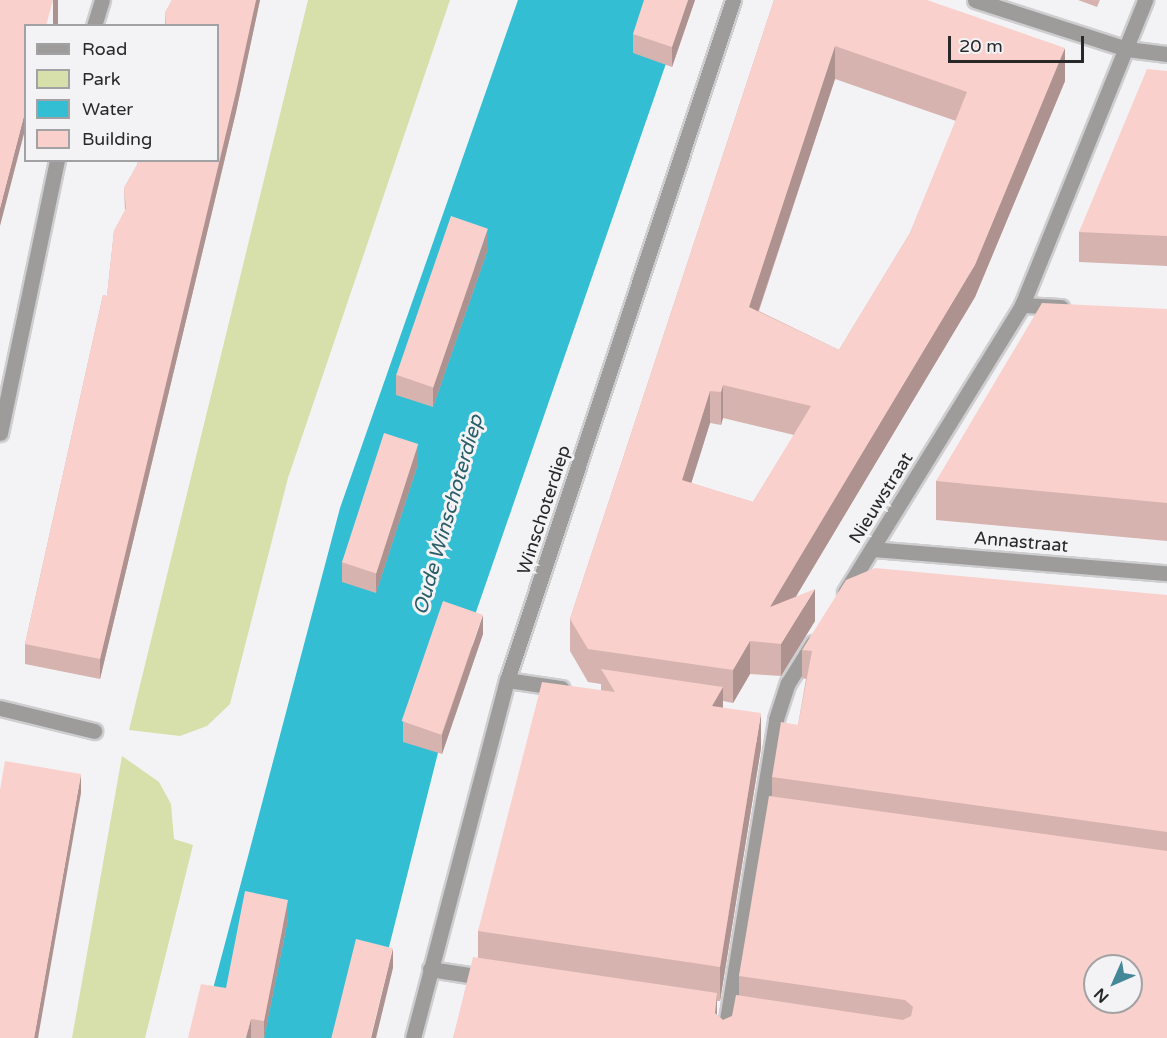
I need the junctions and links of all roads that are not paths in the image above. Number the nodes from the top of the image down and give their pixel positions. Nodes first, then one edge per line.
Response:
1 (102, 0) edge
2 (733, 0) edge
3 (975, 0) edge
4 (1145, 0) edge
5 (95, 24) edge
6 (1127, 49) junction
7 (1167, 54) edge
8 (57, 162) edge
9 (1022, 305) junction
10 (1078, 308) edge
11 (0, 433) edge
12 (872, 549) junction
13 (1167, 573) edge
14 (836, 607) edge
15 (824, 626) edge
16 (507, 680) junction
17 (578, 690) edge
18 (0, 708) edge
19 (94, 731) dead end
20 (430, 969) junction
21 (510, 981) edge
22 (705, 1010) edge
23 (734, 1014) junction
24 (413, 1038) edge
25 (724, 1038) edge

1 - 5 street
2 - 16 street, Winschoterdiep
3 - 6 street
4 - 6 street, Nieuwstraat
6 - 7 street
6 - 9 street, Nieuwstraat
8 - 11 street
9 - 10 street
9 - 12 street, Nieuwstraat
12 - 13 street, Annastraat
12 - 14 street, Nieuwstraat
15 - 23 street
16 - 17 street
16 - 20 street, Winschoterdiep
18 - 19 street
20 - 21 street
20 - 24 street, Winschoterdiep
22 - 23 street
23 - 25 street

